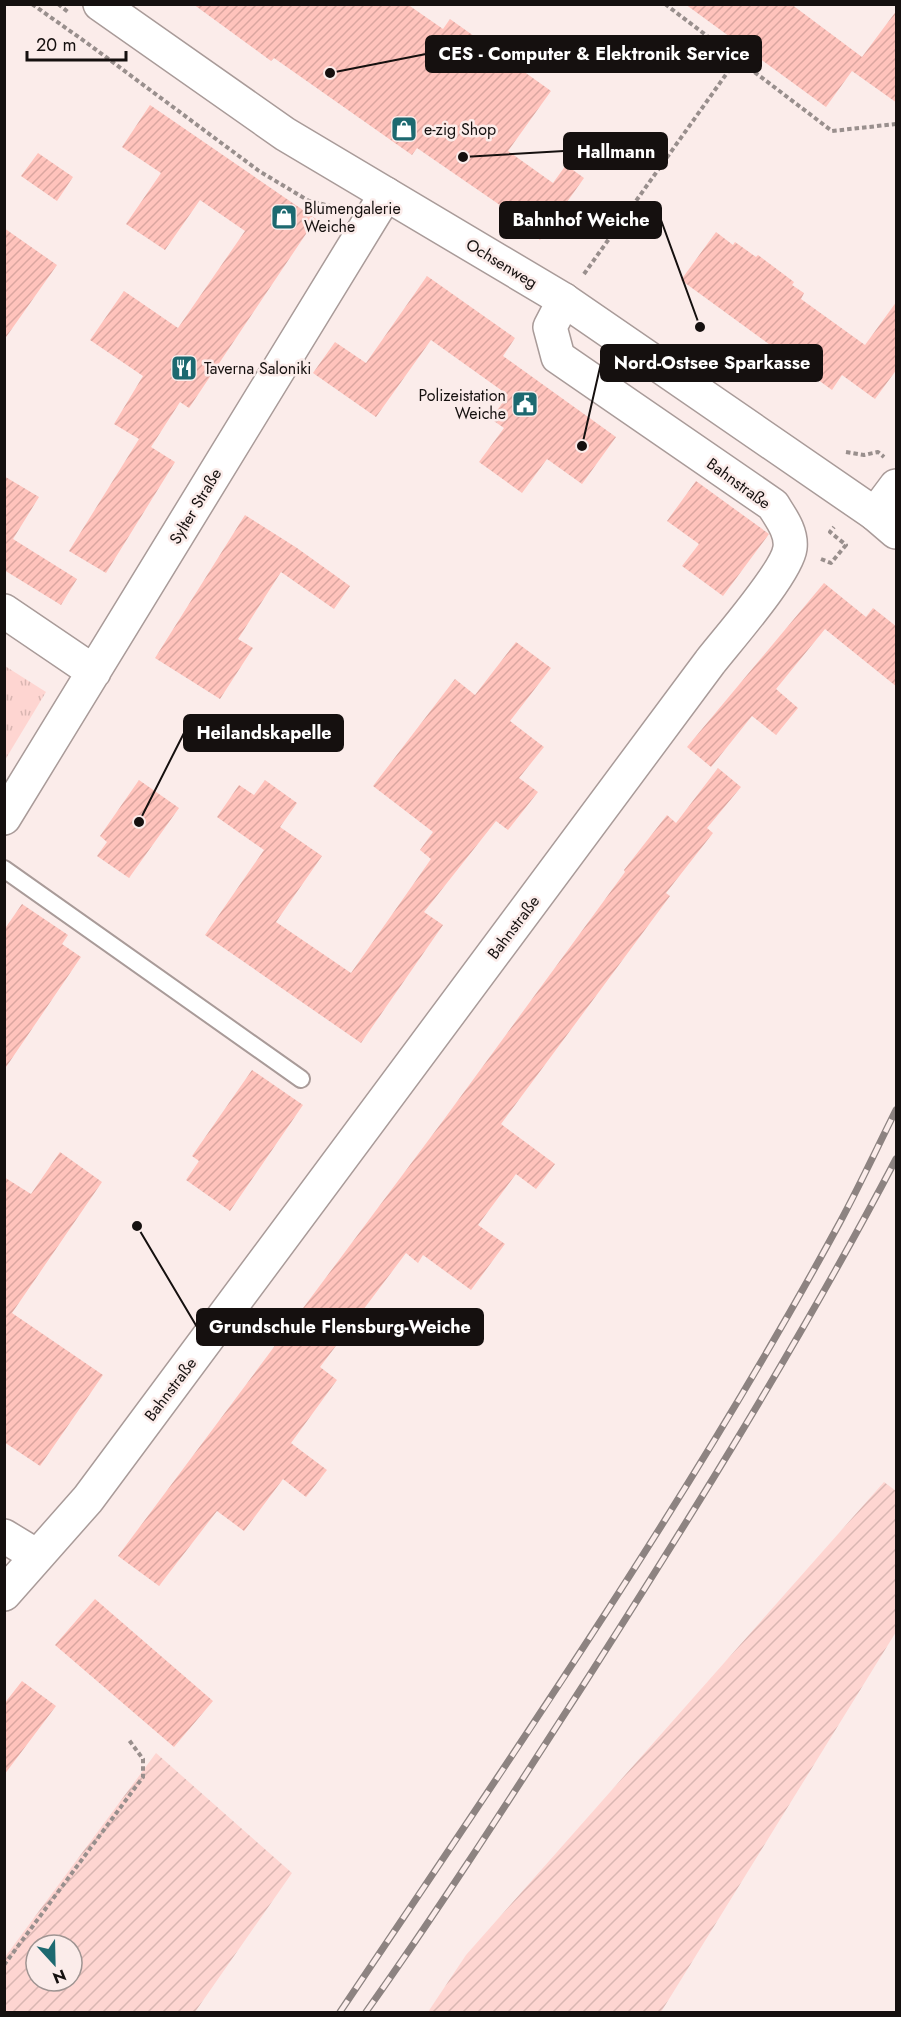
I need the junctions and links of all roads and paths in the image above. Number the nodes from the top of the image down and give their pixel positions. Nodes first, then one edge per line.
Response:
1 (32, 4) edge
2 (100, 4) edge
3 (665, 4) edge
4 (737, 59) junction
5 (897, 124) edge
6 (379, 205) junction
7 (571, 291) junction
8 (897, 486) edge
9 (886, 523) edge
10 (830, 532) dead end
11 (831, 563) dead end
12 (4, 611) edge
13 (94, 672) junction
14 (4, 818) edge
15 (4, 869) edge
16 (301, 1079) dead end
17 (4, 1536) edge
18 (37, 1556) junction
19 (4, 1594) edge
20 (129, 1740) dead end
21 (4, 1965) edge

1 - 6 path
2 - 6 street, Ochsenweg
3 - 4 path
4 - 5 path
4 - 7 path
6 - 7 street, Ochsenweg
6 - 13 street, Sylter Straße
7 - 9 street, Ochsenweg
7 - 18 street, Bahnstraße
8 - 9 street
10 - 11 path
12 - 13 street
13 - 14 street, Sylter Straße
15 - 16 lane
17 - 18 street
18 - 19 street, Bahnstraße
20 - 21 path

